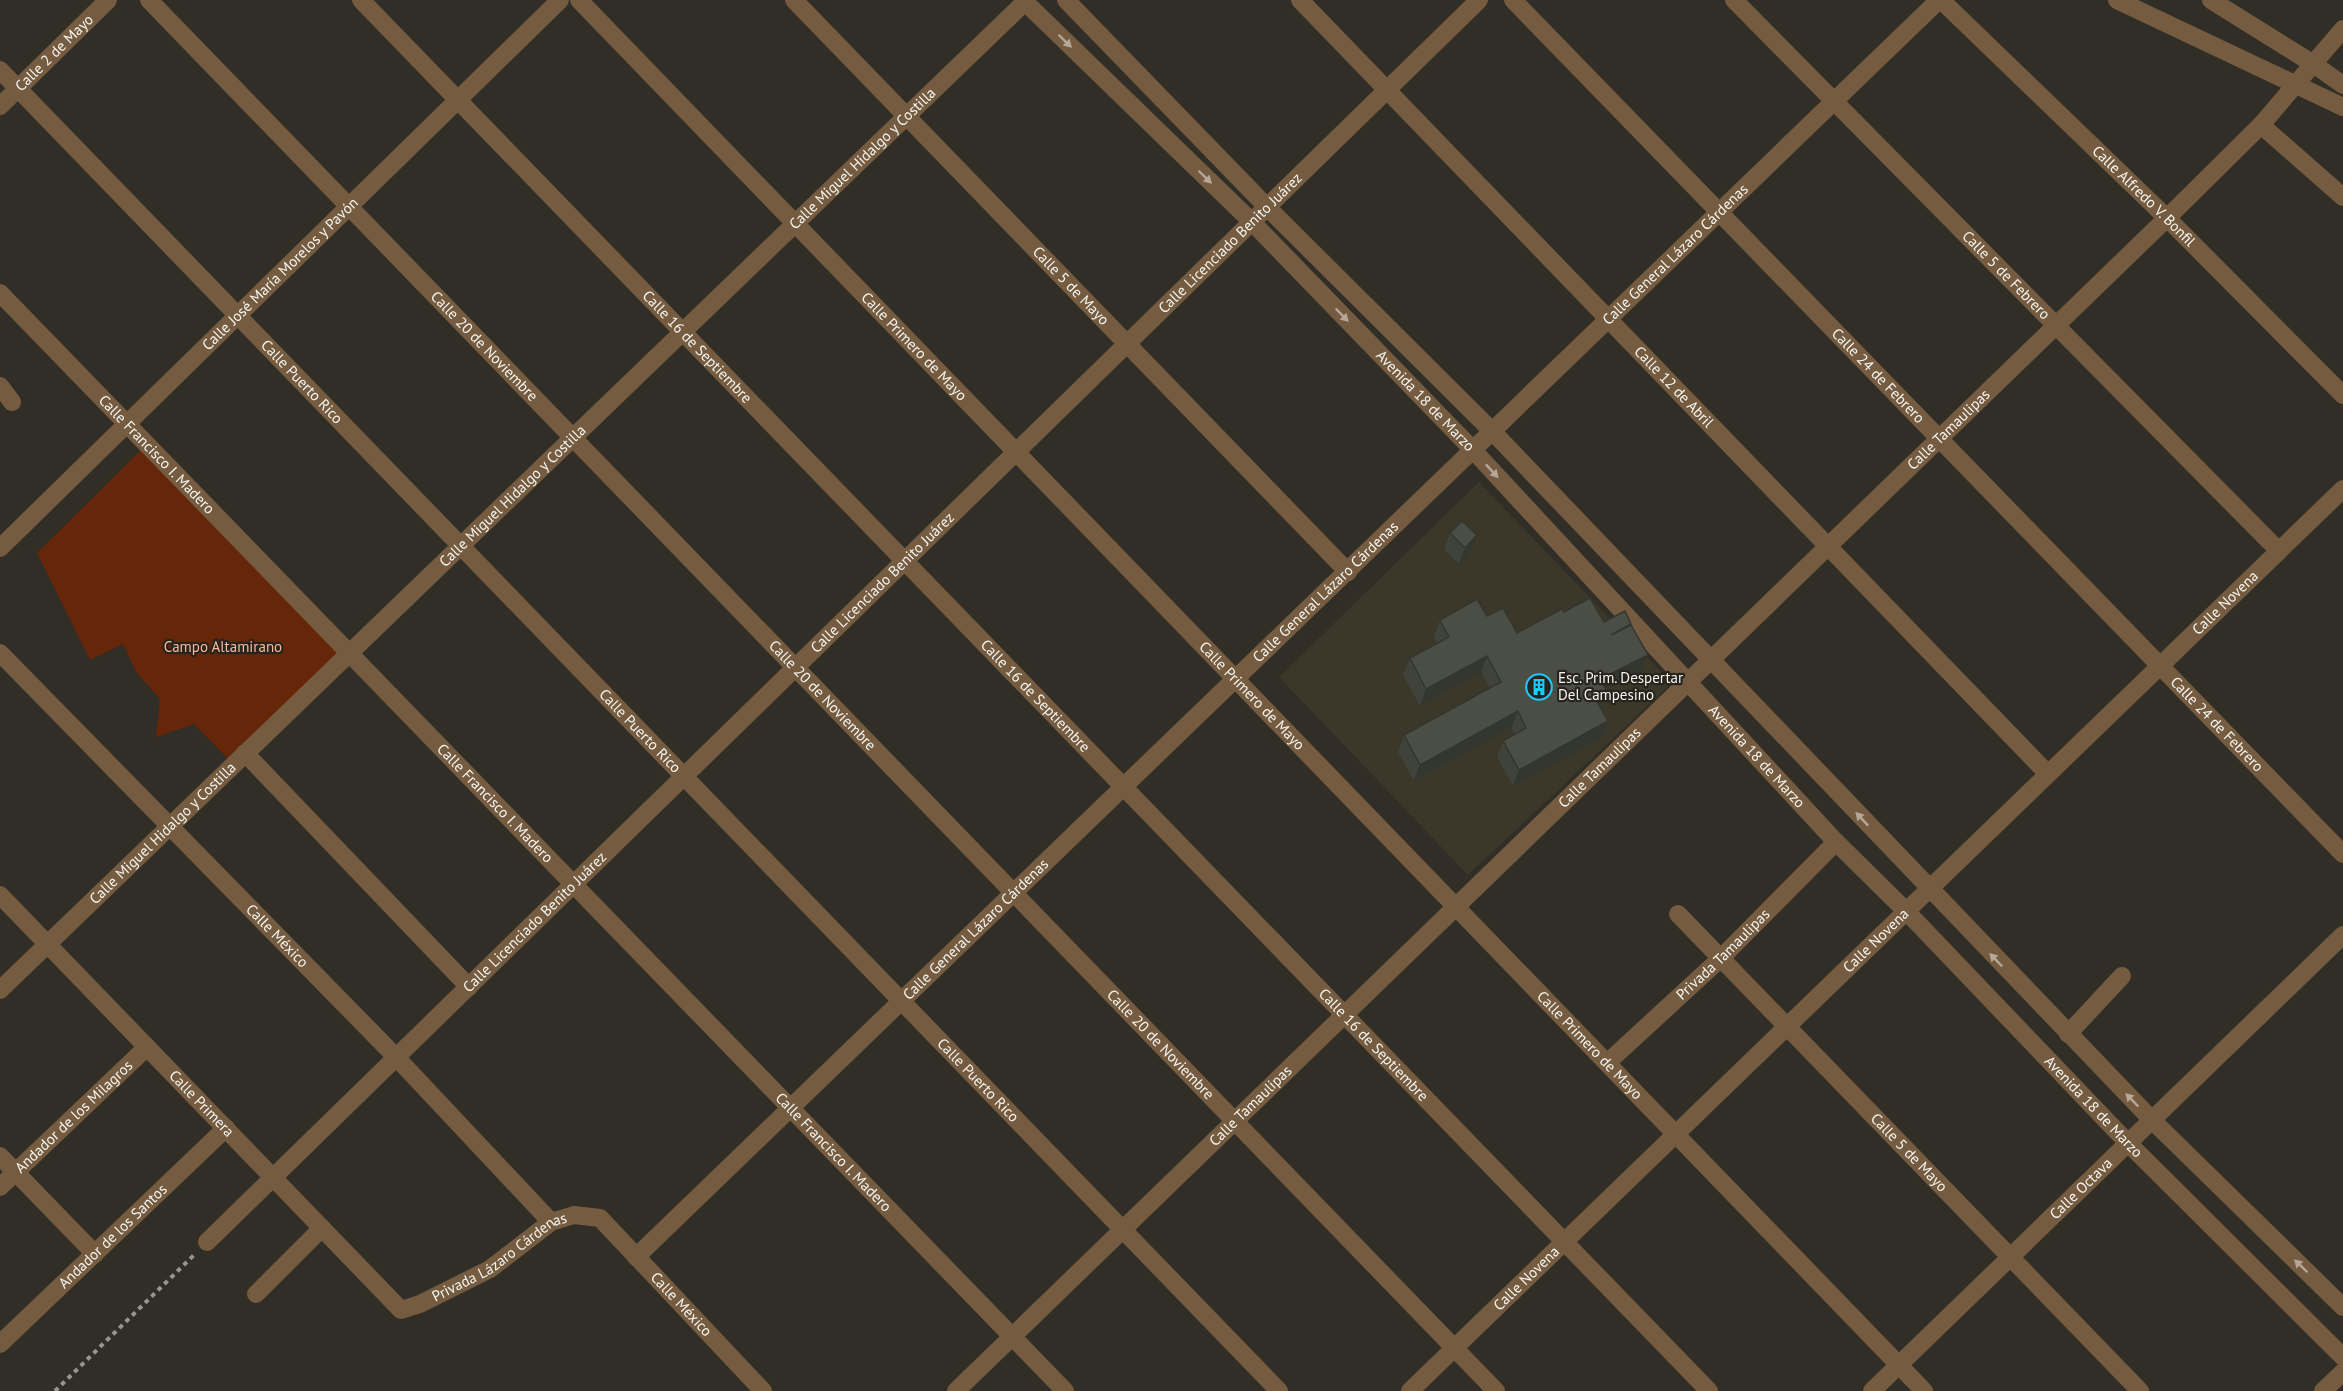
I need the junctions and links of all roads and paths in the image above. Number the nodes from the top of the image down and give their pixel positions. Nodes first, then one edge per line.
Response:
1 (108, 0) edge
2 (149, 0) edge
3 (361, 0) edge
4 (560, 0) edge
5 (579, 0) edge
6 (794, 0) edge
7 (1066, 0) edge
8 (1300, 0) edge
9 (1479, 0) edge
10 (1513, 0) edge
11 (1734, 0) edge
12 (1940, 0) edge
13 (2117, 0) edge
14 (2211, 0) edge
15 (1025, 1) edge
16 (2343, 29) edge
17 (2315, 65) junction
18 (0, 70) edge
19 (2343, 86) edge
20 (2295, 87) junction
21 (18, 88) junction
22 (1387, 90) junction
23 (458, 100) junction
24 (1834, 101) junction
25 (0, 106) edge
26 (2343, 107) edge
27 (906, 115) junction
28 (2261, 125) junction
29 (2343, 197) edge
30 (349, 207) junction
31 (1267, 207) junction
32 (1719, 212) junction
33 (2167, 218) junction
34 (1252, 222) junction
35 (795, 223) junction
36 (0, 293) edge
37 (238, 315) junction
38 (1608, 319) junction
39 (2055, 325) junction
40 (682, 331) junction
41 (1127, 344) junction
42 (0, 386) edge
43 (2343, 395) edge
44 (12, 402) dead end
45 (127, 424) junction
46 (1492, 431) junction
47 (573, 437) junction
48 (1938, 438) junction
49 (1473, 450) junction
50 (1016, 452) junction
51 (2343, 489) edge
52 (460, 545) junction
53 (1827, 546) junction
54 (0, 548) edge
55 (2279, 551) junction
56 (905, 561) junction
57 (1348, 572) junction
58 (349, 653) junction
59 (0, 654) edge
60 (1711, 658) junction
61 (2160, 666) junction
62 (796, 668) junction
63 (1236, 680) junction
64 (1686, 681) junction
65 (245, 753) junction
66 (2048, 774) junction
67 (684, 777) junction
68 (1124, 788) junction
69 (170, 826) junction
70 (1836, 842) junction
71 (2343, 854) edge
72 (574, 884) junction
73 (1928, 890) junction
74 (1015, 894) junction
75 (0, 895) edge
76 (1455, 906) junction
77 (1907, 912) junction
78 (1678, 914) dead end
79 (2343, 935) edge
80 (47, 944) junction
81 (1721, 958) junction
82 (2122, 976) dead end
83 (469, 987) junction
84 (0, 990) edge
85 (903, 1002) junction
86 (1344, 1014) junction
87 (1787, 1026) junction
88 (2068, 1034) junction
89 (147, 1047) junction
90 (396, 1057) junction
91 (1607, 1063) junction
92 (792, 1109) junction
93 (1234, 1120) junction
94 (2152, 1120) junction
95 (226, 1128) junction
96 (1675, 1134) junction
97 (2127, 1142) junction
98 (0, 1156) edge
99 (15, 1172) junction
100 (273, 1178) junction
101 (0, 1187) edge
102 (600, 1218) joint
103 (551, 1222) junction
104 (322, 1228) junction
105 (1122, 1229) junction
106 (207, 1242) joint
107 (1564, 1242) junction
108 (94, 1254) junction
109 (636, 1257) junction
110 (2010, 1257) junction
111 (256, 1294) dead end
112 (2343, 1307) edge
113 (401, 1310) joint
114 (1012, 1336) junction
115 (0, 1344) edge
116 (1454, 1348) junction
117 (2343, 1357) edge
118 (1899, 1365) junction
119 (2343, 1372) edge
120 (55, 1391) edge
121 (763, 1391) edge
122 (956, 1391) edge
123 (1065, 1391) edge
124 (1279, 1391) edge
125 (1410, 1391) edge
126 (1496, 1391) edge
127 (1709, 1391) edge
128 (1872, 1391) edge
129 (1924, 1391) edge
130 (2140, 1391) edge
131 (2323, 1391) edge

1 - 21 street, Calle 2 de Mayo
2 - 30 street, Calle 20 de Noviembre
3 - 23 street, Calle 16 de Septiembre
4 - 23 street, Calle José María Morelos y Pavón
5 - 35 street, Calle Primero de Mayo
6 - 27 street, Calle 5 de Mayo
7 - 31 street, Avenida 18 de Marzo
8 - 22 street, Calle 12 de Abril
9 - 22 street, Calle Licenciado Benito Juárez
10 - 32 street, Calle 24 de Febrero
11 - 24 street, Calle 5 de Febrero
12 - 24 street, Calle General Lázaro Cárdenas
12 - 33 street, Calle Alfredo V. Bonfil
13 - 20 street
14 - 17 street
15 - 27 street, Calle Miguel Hidalgo y Costilla
15 -> 34 street, Avenida 18 de Marzo
16 - 17 street
17 - 19 street
17 - 20 street, Calle Tamaulipas
18 - 21 street, Calle Puerto Rico
20 - 26 street
20 - 28 street, Calle Tamaulipas
21 - 25 street, Calle 2 de Mayo
21 - 37 street, Calle Puerto Rico
22 - 31 street, Calle Licenciado Benito Juárez
22 - 38 street, Calle 12 de Abril
23 - 30 street, Calle José María Morelos y Pavón
23 - 40 street, Calle 16 de Septiembre
24 - 32 street, Calle General Lázaro Cárdenas
24 - 39 street, Calle 5 de Febrero
27 - 35 street, Calle Miguel Hidalgo y Costilla
27 - 41 street, Calle 5 de Mayo
28 - 29 street
28 - 33 street, Calle Tamaulipas
30 - 37 street, Calle José María Morelos y Pavón
30 - 47 street, Calle 20 de Noviembre
31 - 34 street, Calle Licenciado Benito Juárez
31 - 46 street, Avenida 18 de Marzo
32 - 38 street, Calle General Lázaro Cárdenas
32 - 48 street, Calle 24 de Febrero
33 - 39 street, Calle Tamaulipas
33 - 43 street, Calle Alfredo V. Bonfil
34 - 41 street, Calle Licenciado Benito Juárez
34 -> 49 street, Avenida 18 de Marzo
35 - 40 street, Calle Miguel Hidalgo y Costilla
35 - 50 street, Calle Primero de Mayo
36 - 45 street, Calle Francisco I. Madero
37 - 45 street, Calle José María Morelos y Pavón
37 - 52 street, Calle Puerto Rico
38 - 46 street, Calle General Lázaro Cárdenas
38 - 53 street, Calle 12 de Abril
39 - 48 street, Calle Tamaulipas
39 - 55 street, Calle 5 de Febrero
40 - 47 street, Calle Miguel Hidalgo y Costilla
40 - 56 street, Calle 16 de Septiembre
41 - 50 street, Calle Licenciado Benito Juárez
41 - 57 street, Calle 5 de Mayo
42 - 44 street
45 - 54 street, Calle José María Morelos y Pavón
45 - 58 street, Calle Francisco I. Madero
46 - 49 street, Calle General Lázaro Cárdenas
46 - 60 street, Avenida 18 de Marzo
47 - 52 street, Calle Miguel Hidalgo y Costilla
47 - 62 street, Calle 20 de Noviembre
48 - 53 street, Calle Tamaulipas
48 - 61 street, Calle 24 de Febrero
49 - 57 street, Calle General Lázaro Cárdenas
49 -> 64 street, Avenida 18 de Marzo
50 - 56 street, Calle Licenciado Benito Juárez
50 - 63 street, Calle Primero de Mayo
51 - 55 street, Calle Novena
52 - 58 street, Calle Miguel Hidalgo y Costilla
52 - 67 street, Calle Puerto Rico
53 - 60 street, Calle Tamaulipas
53 - 66 street, Calle 12 de Abril
55 - 61 street, Calle Novena
56 - 62 street, Calle Licenciado Benito Juárez
56 - 68 street, Calle 16 de Septiembre
57 - 63 street, Calle General Lázaro Cárdenas
58 - 65 street, Calle Miguel Hidalgo y Costilla
58 - 72 street, Calle Francisco I. Madero
59 - 69 street, Calle México
60 - 64 street, Calle Tamaulipas
73 -> 60 street, Avenida 18 de Marzo
61 - 66 street, Calle Novena
61 - 71 street, Calle 24 de Febrero
62 - 67 street, Calle Licenciado Benito Juárez
62 - 74 street, Calle 20 de Noviembre
63 - 68 street, Calle General Lázaro Cárdenas
63 - 76 street, Calle Primero de Mayo
64 - 70 street, Avenida 18 de Marzo
64 - 76 street, Calle Tamaulipas
65 - 69 street, Calle Miguel Hidalgo y Costilla
65 - 83 street
66 - 73 street, Calle Novena
67 - 72 street, Calle Licenciado Benito Juárez
67 - 85 street, Calle Puerto Rico
68 - 74 street, Calle General Lázaro Cárdenas
68 - 86 street, Calle 16 de Septiembre
69 - 80 street, Calle Miguel Hidalgo y Costilla
69 - 90 street, Calle México
70 - 77 street, Avenida 18 de Marzo
70 - 81 street, Privada Tamaulipas
72 - 83 street, Calle Licenciado Benito Juárez
72 - 92 street, Calle Francisco I. Madero
73 - 77 street, Calle Novena
88 -> 73 street, Avenida 18 de Marzo
74 - 85 street, Calle General Lázaro Cárdenas
74 - 93 street, Calle 20 de Noviembre
75 - 80 street, Calle Primera
76 - 86 street, Calle Tamaulipas
76 - 91 street, Calle Primero de Mayo
77 - 87 street, Calle Novena
77 - 97 street, Avenida 18 de Marzo
78 - 81 street, Calle 5 de Mayo
79 - 94 street, Calle Octava
80 - 84 street, Calle Miguel Hidalgo y Costilla
80 - 89 street, Calle Primera
81 - 87 street, Calle 5 de Mayo
81 - 91 street, Privada Tamaulipas
82 - 88 street
83 - 90 street, Calle Licenciado Benito Juárez
85 - 92 street, Calle General Lázaro Cárdenas
85 - 105 street, Calle Puerto Rico
86 - 93 street, Calle Tamaulipas
86 - 107 street, Calle 16 de Septiembre
87 - 96 street, Calle Novena
87 - 110 street, Calle 5 de Mayo
94 -> 88 street, Avenida 18 de Marzo
89 - 95 street, Calle Primera
89 - 99 street, Andador de los Milagros
90 - 100 street, Calle Licenciado Benito Juárez
90 - 103 street, Calle México
91 - 96 street, Calle Primero de Mayo
92 - 109 street, Calle General Lázaro Cárdenas
92 - 114 street, Calle Francisco I. Madero
93 - 105 street, Calle Tamaulipas
93 - 116 street, Calle 20 de Noviembre
94 - 97 street, Calle Octava
112 -> 94 street, Avenida 18 de Marzo
95 - 100 street, Calle Primera
95 - 108 street, Andador de los Santos
96 - 107 street, Calle Novena
96 - 118 street, Calle Primero de Mayo
97 - 110 street, Calle Octava
97 - 117 street, Avenida 18 de Marzo
98 - 99 street
99 - 101 street, Andador de los Milagros
99 - 108 street
100 - 104 street, Calle Primera
100 - 106 street, Calle Licenciado Benito Juárez
102 - 103 street, Privada Lázaro Cárdenas
102 - 109 street, Calle México
103 - 113 street, Privada Lázaro Cárdenas
104 - 111 street
104 - 113 street, Calle Primera
105 - 114 street, Calle Tamaulipas
105 - 124 street, Calle Puerto Rico
106 - 120 path
107 - 116 street, Calle Novena
107 - 127 street, Calle 16 de Septiembre
108 - 115 street, Andador de los Santos
109 - 121 street, Calle México
110 - 118 street, Calle Octava
110 - 130 street, Calle 5 de Mayo
114 - 122 street, Calle Tamaulipas
114 - 123 street, Calle Francisco I. Madero
116 - 125 street, Calle Novena
116 - 126 street, Calle 20 de Noviembre
118 - 128 street, Calle Octava
118 - 129 street, Calle Primero de Mayo
119 - 131 street

